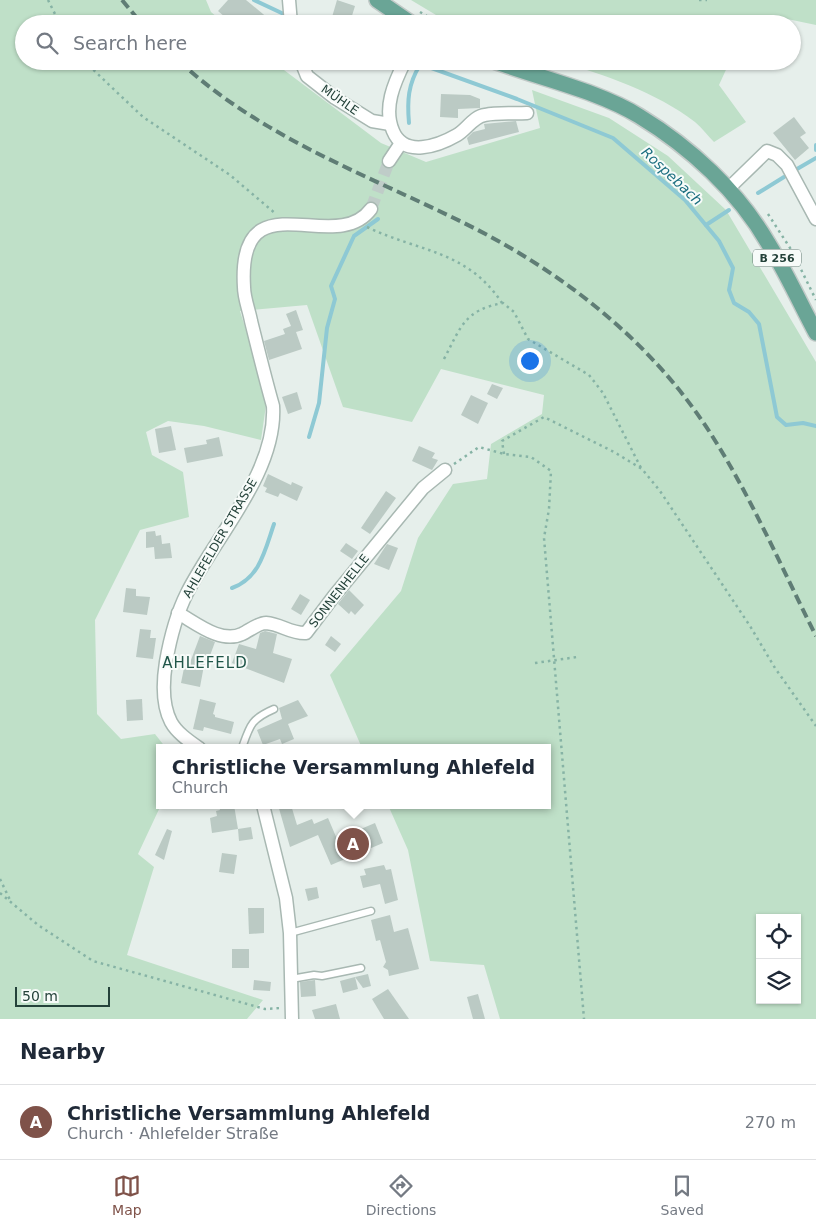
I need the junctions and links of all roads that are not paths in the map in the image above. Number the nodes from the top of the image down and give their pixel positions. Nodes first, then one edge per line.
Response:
1 (378, 0) edge
2 (409, 15) edge
3 (305, 70) edge
4 (400, 70) edge
5 (519, 70) edge
6 (527, 113) dead end
7 (390, 124) junction
8 (401, 143) junction
9 (390, 161) tunnel mouth
10 (729, 188) junction
11 (371, 209) tunnel mouth
12 (816, 219) edge
13 (816, 334) edge
14 (445, 470) road end
15 (178, 613) junction
16 (274, 709) dead end
17 (194, 744) edge
18 (244, 744) edge
19 (264, 809) edge
20 (371, 911) dead end
21 (290, 932) junction
22 (361, 968) dead end
23 (291, 978) junction
24 (291, 1013) edge

1 - 2 main road
3 - 7 street, MÜHLE
4 - 7 street
5 - 10 main road, B 256
6 - 8 street
7 - 8 street
8 - 9 street
10 - 12 street
10 - 13 main road, B 256
11 - 15 street, AHLEFELDER STRASSE
14 - 15 street, SONNENHELLE
15 - 17 street, AHLEFELDER STRASSE
16 - 18 lane
19 - 21 street
20 - 21 lane
21 - 23 street
22 - 23 lane
23 - 24 street

